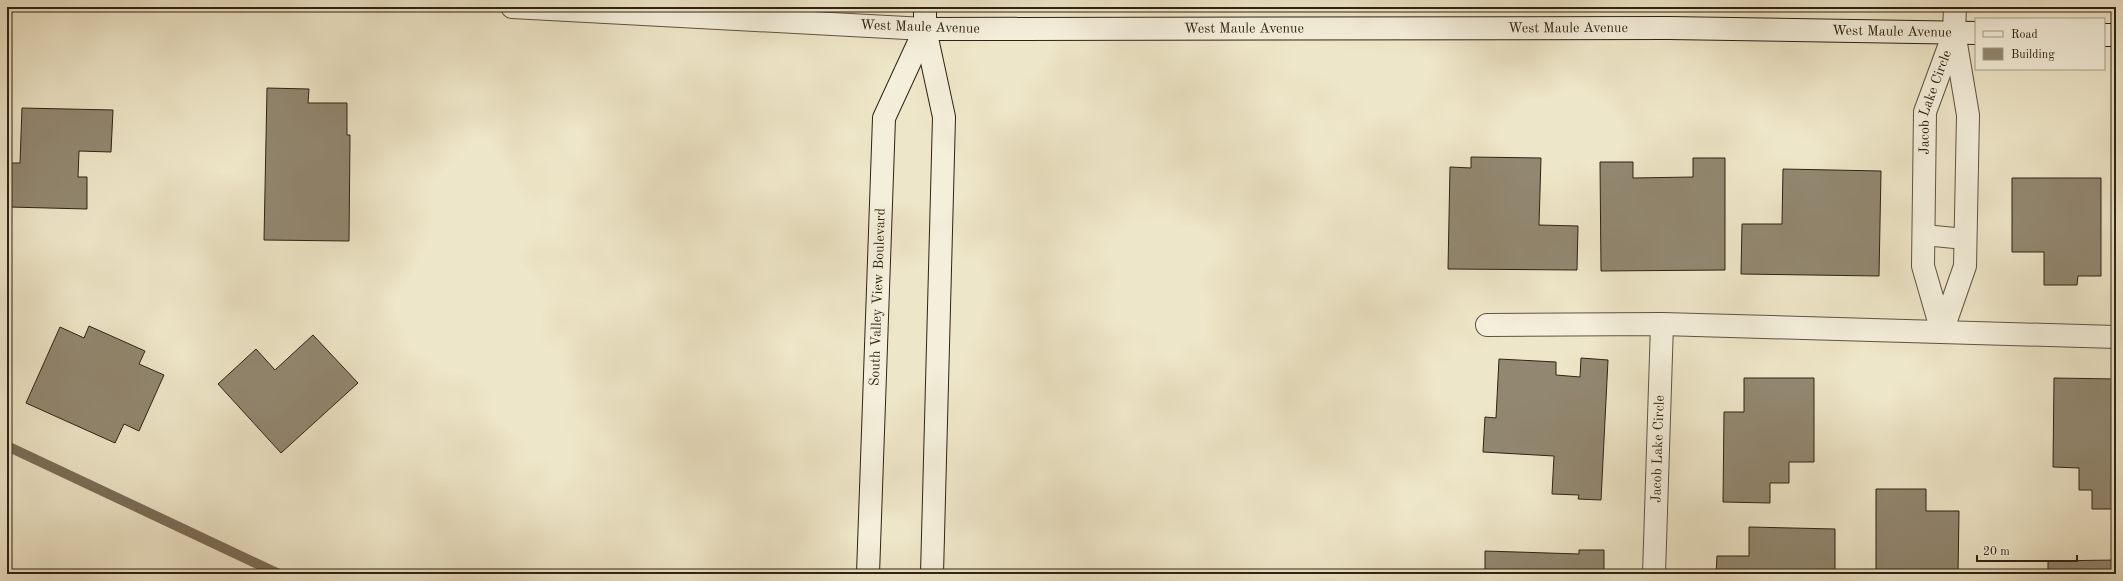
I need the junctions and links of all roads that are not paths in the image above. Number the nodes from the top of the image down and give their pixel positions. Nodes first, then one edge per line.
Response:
1 (512, 7) edge
2 (925, 7) edge
3 (1955, 7) edge
4 (925, 29) junction
5 (1954, 32) junction
6 (1975, 33) edge
7 (2105, 35) edge
8 (2116, 35) edge
9 (1924, 235) junction
10 (1965, 239) junction
11 (1487, 324) dead end
12 (1662, 324) junction
13 (1942, 332) junction
14 (2116, 337) edge
15 (868, 574) edge
16 (932, 574) edge
17 (1654, 574) edge

1 - 4 street, West Maule Avenue
2 - 4 street, South Valley View Boulevard
3 - 5 street
4 - 5 street, West Maule Avenue
4 - 15 street, South Valley View Boulevard
4 - 16 street, South Valley View Boulevard
5 - 6 street, West Maule Avenue
5 - 9 street, Jacob Lake Circle
5 - 10 street, Jacob Lake Circle
7 - 8 street
9 - 10 lane
9 - 13 street, Jacob Lake Circle
10 - 13 street, Jacob Lake Circle
11 - 12 street
12 - 13 street
12 - 17 street, Jacob Lake Circle
13 - 14 street

